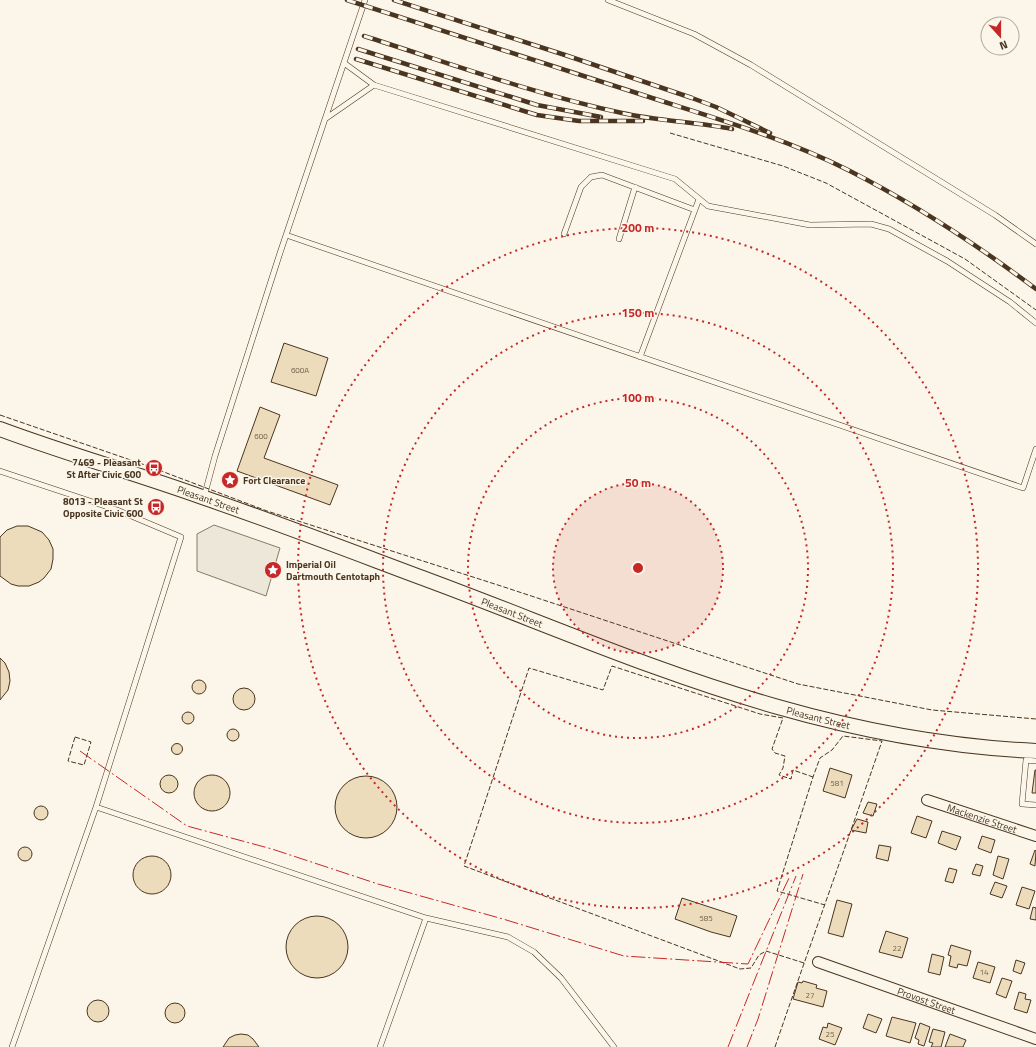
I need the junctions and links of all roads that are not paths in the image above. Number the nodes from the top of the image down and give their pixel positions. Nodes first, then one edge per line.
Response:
1 (365, 0) edge
2 (608, 0) edge
3 (344, 63) junction
4 (374, 85) junction
5 (325, 119) junction
6 (635, 187) junction
7 (699, 199) junction
8 (695, 210) junction
9 (564, 234) dead end
10 (286, 235) junction
11 (619, 239) dead end
12 (1036, 244) edge
13 (1036, 323) edge
14 (640, 357) junction
15 (0, 429) edge
16 (1036, 449) edge
17 (0, 471) edge
18 (204, 497) junction
19 (1036, 751) edge
20 (1036, 760) edge
21 (927, 800) dead end
22 (1036, 805) edge
23 (96, 807) junction
24 (1036, 836) edge
25 (426, 918) junction
26 (818, 962) dead end
27 (1036, 1039) edge
28 (12, 1047) edge
29 (380, 1047) edge
30 (614, 1047) edge

1 - 3 lane
2 - 12 lane
3 - 4 lane
3 - 5 lane
4 - 5 lane
4 - 7 lane
5 - 10 lane
6 - 8 lane
6 - 9 lane
6 - 11 lane
7 - 8 lane
7 - 13 lane
8 - 14 lane
10 - 14 lane
10 - 18 lane
14 - 16 lane
15 - 18 main road, Pleasant Street
17 - 23 lane
18 - 19 main road, Pleasant Street
20 - 22 lane
21 - 24 street, Mackenzie Street
23 - 25 lane
23 - 28 lane
25 - 29 lane
25 - 30 lane
26 - 27 street, Provost Street

